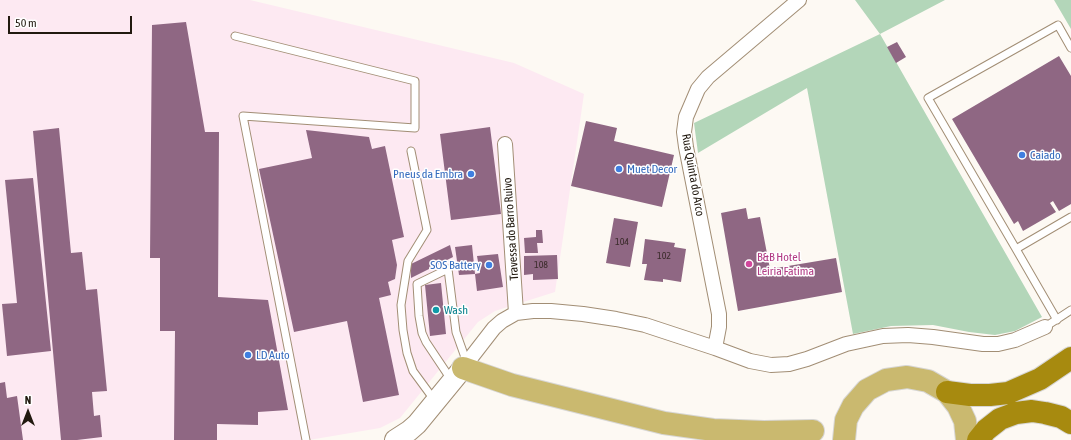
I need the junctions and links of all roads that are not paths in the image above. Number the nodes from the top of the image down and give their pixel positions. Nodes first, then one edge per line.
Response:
1 (799, 0) edge
2 (235, 36) dead end
3 (1071, 48) edge
4 (505, 144) dead end
5 (411, 151) dead end
6 (1071, 217) edge
7 (1016, 249) junction
8 (1071, 310) edge
9 (516, 313) junction
10 (1051, 323) junction
11 (715, 348) junction
12 (1071, 358) edge
13 (461, 370) junction
14 (946, 392) junction
15 (435, 402) junction
16 (853, 406) junction
17 (1071, 423) edge
18 (813, 431) junction
19 (306, 440) edge
20 (396, 440) edge
21 (787, 440) edge
22 (844, 440) edge
23 (967, 440) edge
24 (978, 440) edge

1 - 11 street, Rua Quinta do Arco
2 - 19 lane
3 - 7 lane
4 - 9 street, Travessa do Barro Ruivo
5 - 15 lane
6 - 7 lane
7 - 10 lane
8 - 10 lane
9 - 11 street
9 - 13 street
10 - 11 street
12 - 14 highway
13 - 13 lane
13 - 15 main road
13 - 18 main road
14 - 16 main road
14 - 23 main road
15 - 20 main road
16 - 18 main road
16 - 22 main road
17 - 24 highway
18 - 21 main road

